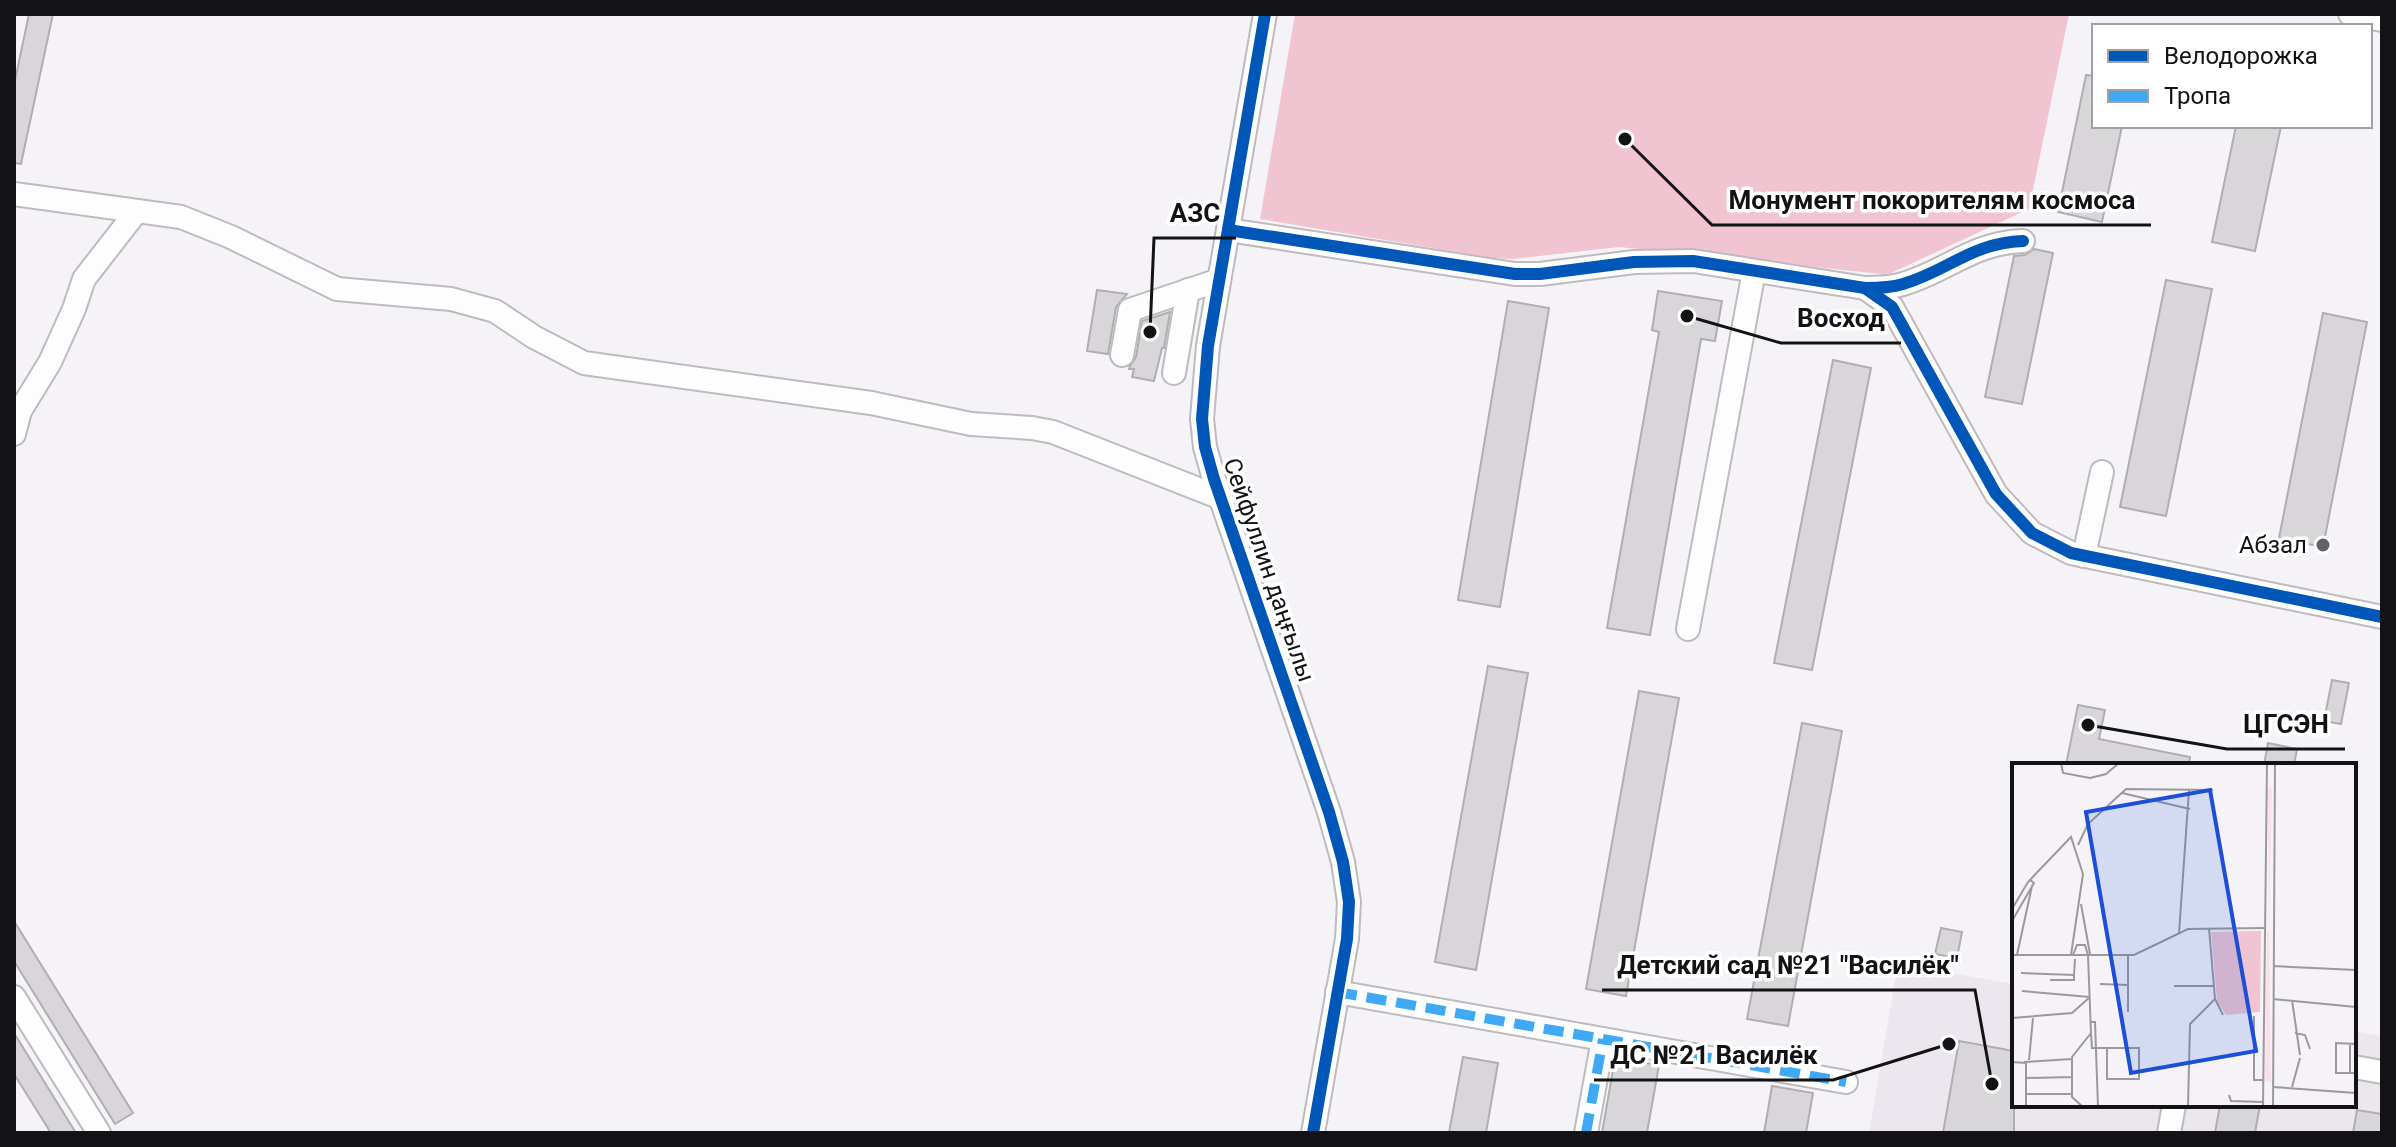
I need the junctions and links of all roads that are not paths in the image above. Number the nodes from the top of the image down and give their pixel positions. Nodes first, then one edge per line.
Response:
1 (1265, 14) edge
2 (2350, 14) edge
3 (2382, 20) edge
4 (14, 194) edge
5 (136, 212) junction
6 (1228, 230) junction
7 (2023, 241) dead end
8 (1754, 271) junction
9 (1219, 280) junction
10 (1865, 288) junction
11 (1188, 290) junction
12 (1122, 355) dead end
13 (1203, 392) junction
14 (14, 434) edge
15 (2102, 472) dead end
16 (1221, 498) junction
17 (2084, 556) junction
18 (2382, 617) edge
19 (1688, 629) dead end
20 (1337, 992) junction
21 (14, 997) edge
22 (1603, 1039) junction
23 (2356, 1067) edge
24 (2382, 1072) edge
25 (1846, 1082) dead end
26 (2174, 1107) edge
27 (99, 1133) edge
28 (1313, 1133) edge
29 (1586, 1133) edge
30 (2169, 1133) edge

1 - 6 street, Сейфуллин даңғылы
2 - 3 street
4 - 5 street
5 - 14 street
5 - 16 street
6 - 8 street
6 - 9 street, Сейфуллин даңғылы
7 - 10 street
8 - 10 street
8 - 19 street
9 - 11 street
9 - 13 street, Сейфуллин даңғылы
10 - 17 street
11 - 12 street
11 - 13 street
13 - 16 street, Сейфуллин даңғылы
15 - 17 street
16 - 20 street, Сейфуллин даңғылы
17 - 18 street
20 - 22 street
20 - 28 street, Сейфуллин даңғылы
21 - 27 street
22 - 25 street
22 - 29 street
23 - 24 street
26 - 30 street

